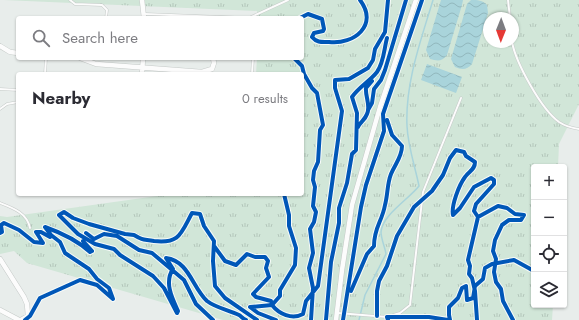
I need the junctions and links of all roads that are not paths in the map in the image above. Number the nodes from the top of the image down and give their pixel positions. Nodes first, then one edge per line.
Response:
1 (70, 0) edge
2 (142, 0) edge
3 (288, 0) edge
4 (416, 0) edge
5 (508, 0) edge
6 (509, 12) edge
7 (106, 16) edge
8 (144, 16) edge
9 (252, 16) edge
10 (0, 46) edge
11 (514, 48) edge
12 (16, 53) edge
13 (46, 60) edge
14 (85, 60) edge
15 (143, 60) edge
16 (213, 60) edge
17 (253, 60) edge
18 (143, 67) junction
19 (45, 72) edge
20 (142, 72) edge
21 (252, 72) edge
22 (0, 89) edge
23 (16, 90) edge
24 (461, 98) dead end
25 (16, 102) edge
26 (0, 109) edge
27 (579, 129) edge
28 (0, 203) edge
29 (30, 228) dead end
30 (0, 258) edge
31 (0, 310) edge
32 (337, 313) junction
33 (20, 320) edge
34 (336, 320) edge

1 - 7 lane
2 - 8 street
3 - 9 lane
4 - 32 street
5 - 6 lane
10 - 12 street
11 - 27 lane
13 - 19 lane
14 - 18 street
15 - 18 street
16 - 18 street
17 - 21 lane
18 - 20 street
22 - 23 lane
24 - 32 lane
25 - 26 lane
28 - 29 lane
30 - 33 street
31 - 33 street
32 - 34 street

